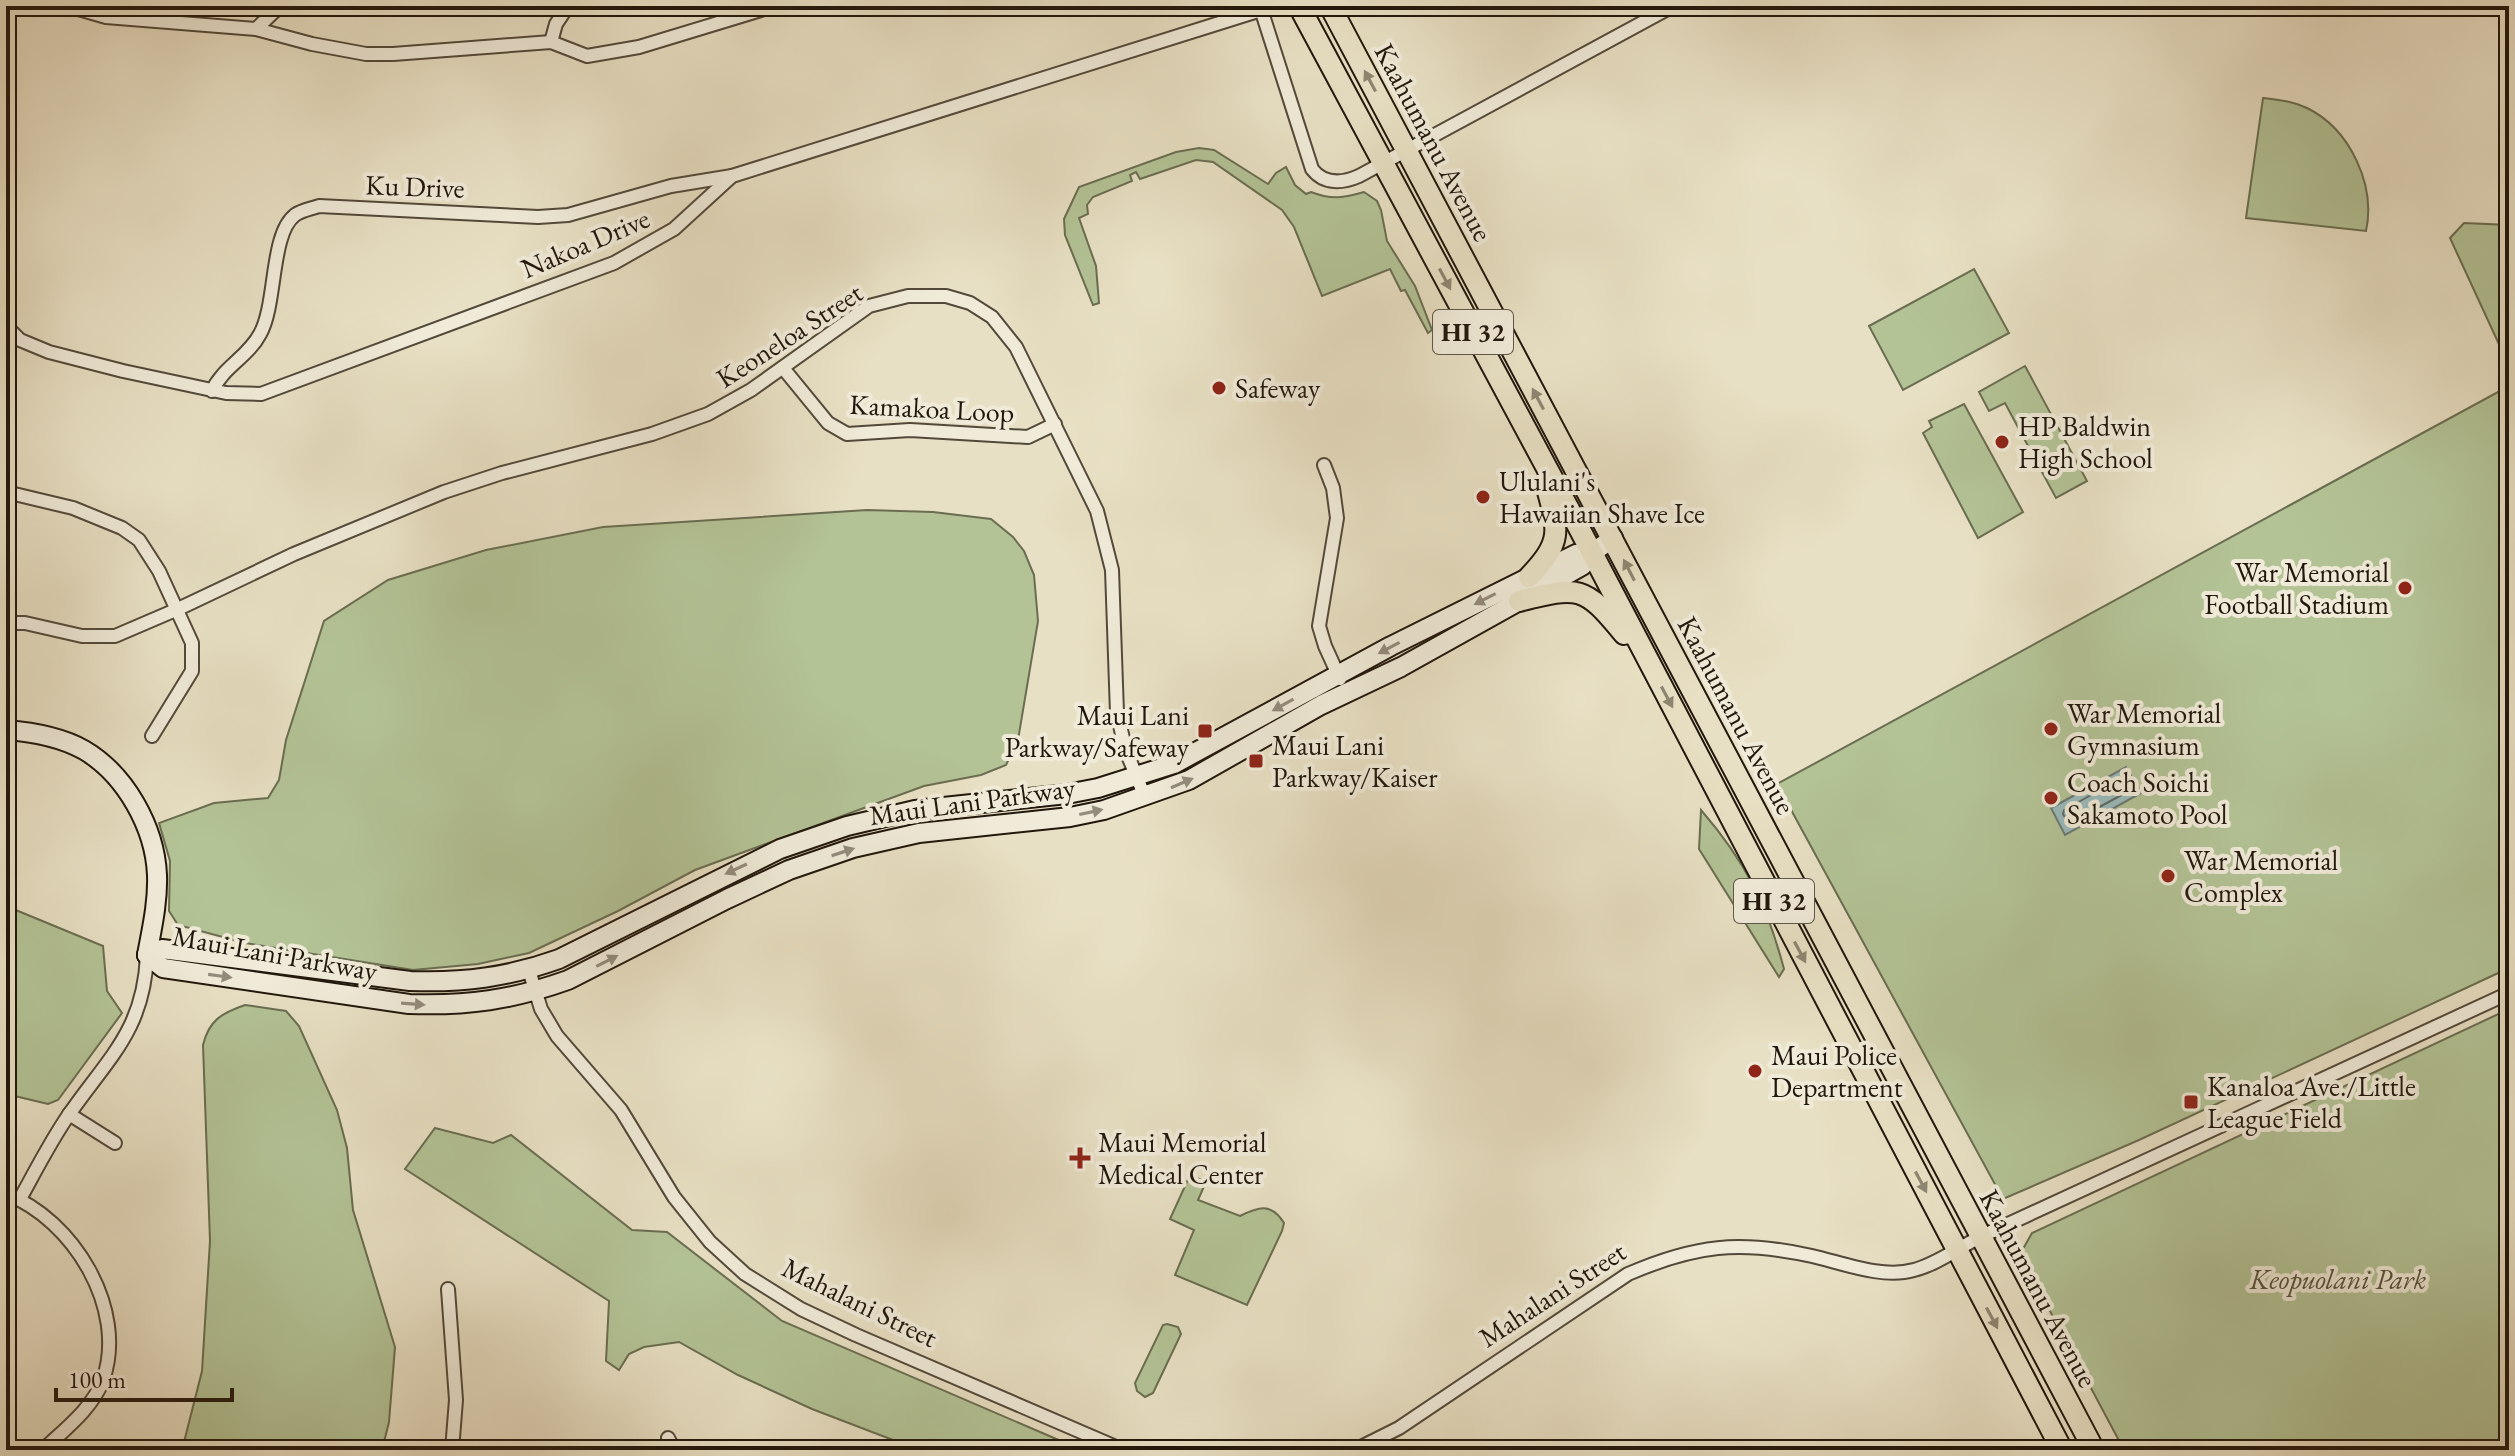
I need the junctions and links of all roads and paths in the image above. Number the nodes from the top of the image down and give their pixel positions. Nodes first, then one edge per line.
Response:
1 (68, 6) edge
2 (280, 6) edge
3 (568, 6) edge
4 (774, 6) edge
5 (1299, 6) edge
6 (1330, 6) edge
7 (1673, 6) edge
8 (1260, 8) edge
9 (256, 29) junction
10 (551, 42) junction
11 (1407, 150) junction
12 (1383, 163) junction
13 (732, 176) junction
14 (6, 326) edge
15 (783, 368) junction
16 (212, 391) junction
17 (1055, 424) junction
18 (1538, 453) junction
19 (1324, 465) dead end
20 (6, 492) edge
21 (1613, 538) junction
22 (1592, 553) junction
23 (1529, 577) junction
24 (1519, 601) junction
25 (178, 609) junction
26 (6, 623) edge
27 (1649, 663) junction
28 (1343, 684) junction
29 (6, 730) edge
30 (152, 736) dead end
31 (1137, 776) junction
32 (1145, 797) junction
33 (147, 955) junction
34 (529, 970) junction
35 (536, 991) junction
36 (2509, 993) edge
37 (69, 1114) junction
38 (115, 1143) dead end
39 (6, 1194) edge
40 (20, 1199) junction
41 (1980, 1237) junction
42 (1956, 1249) junction
43 (448, 1289) dead end
44 (43, 1450) edge
45 (452, 1450) edge
46 (1123, 1450) edge
47 (1355, 1450) edge
48 (2062, 1450) edge
49 (2094, 1450) edge

1 - 9 street
2 - 9 street
3 - 10 street
4 - 10 street
5 - 12 main road, Kaahumanu Avenue / HI 32
11 -> 6 main road, Kaahumanu Avenue / HI 32
7 - 11 street
8 - 12 street
8 - 13 street, Nakoa Drive
9 - 10 street
11 - 12 street
21 -> 11 main road, Kaahumanu Avenue / HI 32
12 -> 18 main road, Kaahumanu Avenue / HI 32
13 - 16 street, Nakoa Drive
13 - 16 street, Ku Drive
14 - 16 street, Nakoa Drive
15 - 17 street, Kamakoa Loop
15 - 17 street, Keoneloa Street
15 - 25 street, Keoneloa Street
17 - 31 street, Keoneloa Street
18 - 22 main road, Kaahumanu Avenue / HI 32
18 - 23 main road
19 - 28 street
20 - 25 street
21 - 22 main road, Maui Lani Parkway
41 -> 21 main road, Kaahumanu Avenue / HI 32
22 - 23 main road, Maui Lani Parkway
22 - 24 main road, Maui Lani Parkway
22 - 27 main road, Kaahumanu Avenue / HI 32
23 -> 28 main road, Maui Lani Parkway
24 - 27 main road
24 - 28 main road, Maui Lani Parkway
25 - 26 street, Keoneloa Street
25 - 30 street
27 -> 42 main road, Kaahumanu Avenue / HI 32
28 -> 31 main road, Maui Lani Parkway
32 -> 28 main road, Maui Lani Parkway
29 - 33 main road
31 - 32 street, Keoneloa Street
31 -> 34 main road, Maui Lani Parkway
35 -> 32 main road, Maui Lani Parkway
33 - 34 main road, Maui Lani Parkway
33 -> 35 main road, Maui Lani Parkway
33 - 37 street
34 - 35 street, Mahalani Street
35 - 46 street, Mahalani Street
36 - 41 street, Mahalani Street
37 - 38 street
37 - 40 street
39 - 40 street
40 - 44 street
41 - 42 street, Mahalani Street
41 - 49 main road, Kaahumanu Avenue / HI 32
42 - 47 street, Mahalani Street
42 -> 48 main road, Kaahumanu Avenue / HI 32
43 - 45 street

